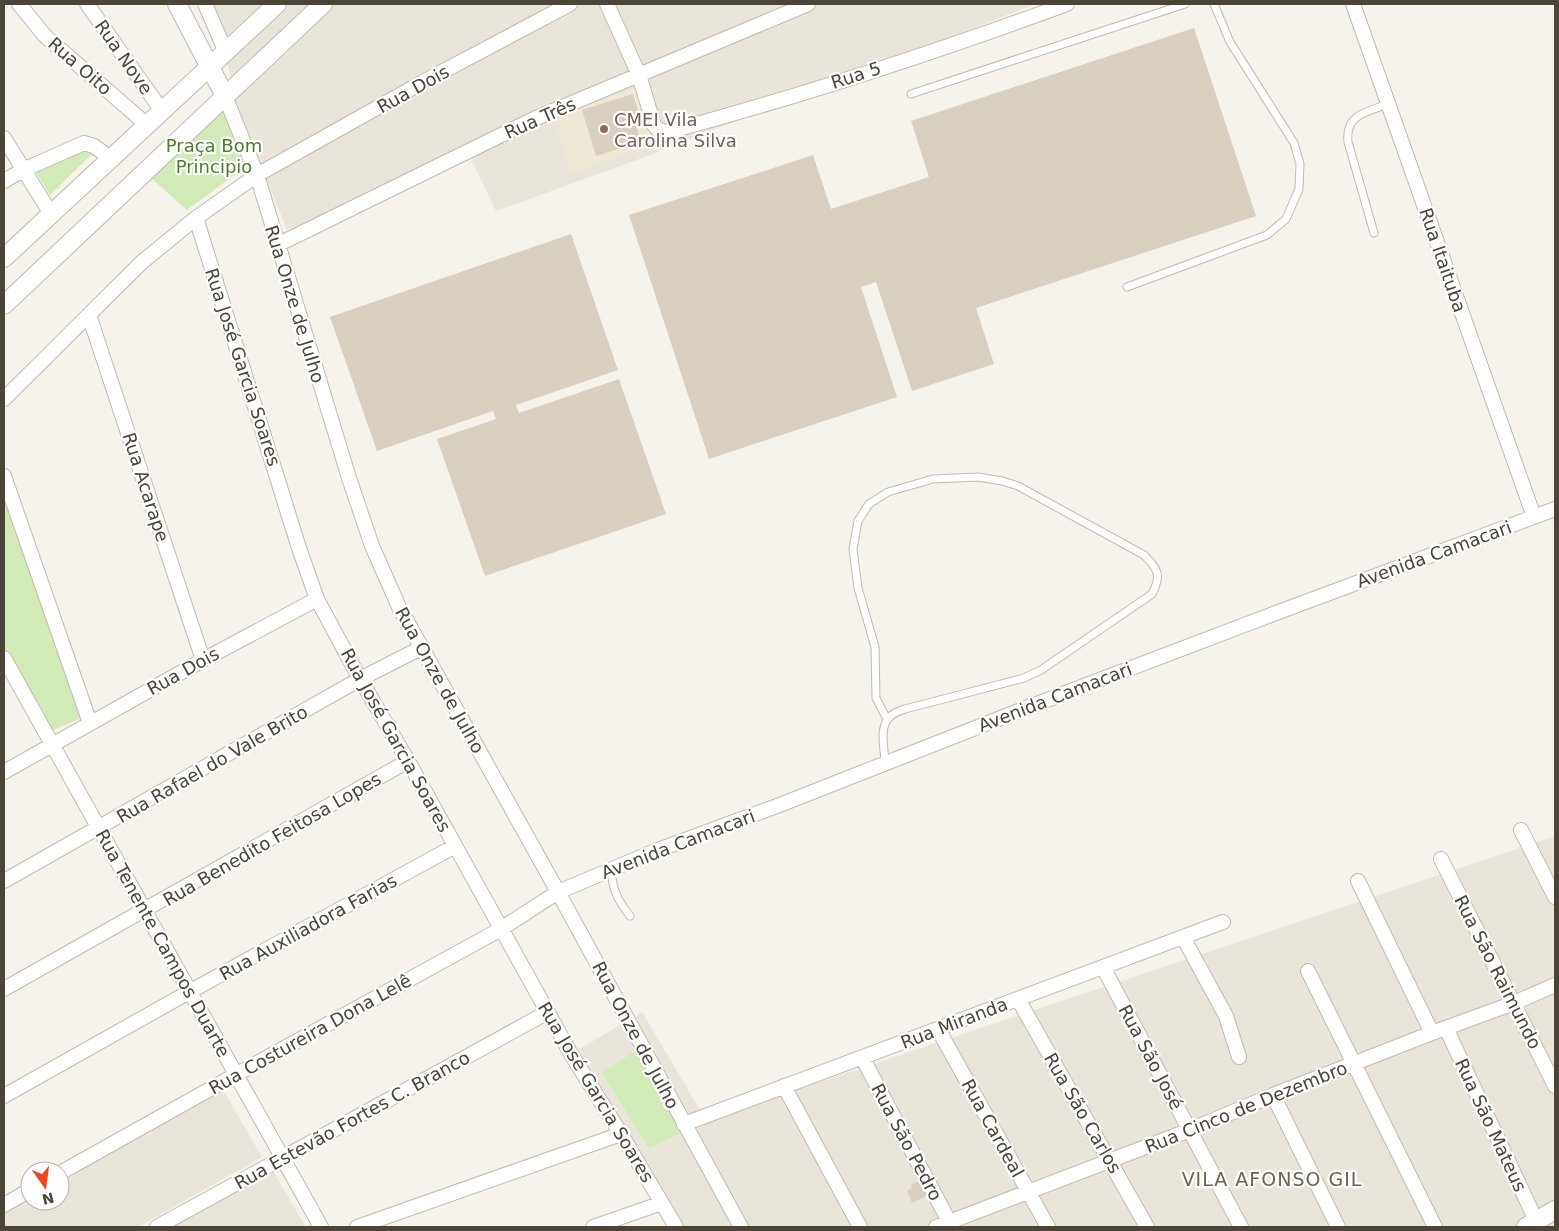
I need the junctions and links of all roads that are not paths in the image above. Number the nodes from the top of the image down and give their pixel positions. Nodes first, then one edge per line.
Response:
1 (19, 4) edge
2 (87, 4) edge
3 (177, 4) edge
4 (204, 4) edge
5 (277, 4) edge
6 (324, 4) edge
7 (570, 4) edge
8 (607, 4) edge
9 (808, 4) edge
10 (1185, 4) edge
11 (1214, 4) edge
12 (1353, 4) edge
13 (1058, 5) edge
14 (225, 50) junction
15 (209, 67) junction
16 (639, 75) junction
17 (911, 94) dead end
18 (225, 96) junction
19 (1388, 104) junction
20 (162, 111) junction
21 (146, 124) junction
22 (4, 138) edge
23 (110, 158) junction
24 (23, 170) junction
25 (257, 175) junction
26 (4, 181) edge
27 (51, 214) junction
28 (196, 218) junction
29 (1374, 233) dead end
30 (277, 245) junction
31 (4, 258) edge
32 (1127, 287) dead end
33 (4, 305) edge
34 (89, 315) junction
35 (4, 399) edge
36 (4, 476) edge
37 (1555, 509) edge
38 (1534, 517) junction
39 (317, 599) junction
40 (421, 648) junction
41 (4, 658) edge
42 (203, 660) junction
43 (360, 680) junction
44 (887, 720) junction
45 (90, 723) junction
46 (51, 745) junction
47 (408, 761) junction
48 (885, 763) junction
49 (4, 772) edge
50 (99, 828) junction
51 (1521, 830) dead end
52 (455, 846) junction
53 (1441, 859) dead end
54 (611, 869) junction
55 (4, 881) edge
56 (1358, 881) dead end
57 (558, 892) junction
58 (1555, 897) edge
59 (144, 911) junction
60 (630, 916) dead end
61 (1223, 922) dead end
62 (501, 929) junction
63 (1182, 937) junction
64 (1103, 967) junction
65 (1308, 971) dead end
66 (1555, 985) edge
67 (4, 989) edge
68 (189, 992) junction
69 (1018, 999) junction
70 (1514, 1003) junction
71 (548, 1012) junction
72 (1446, 1028) junction
73 (938, 1029) junction
74 (1432, 1033) junction
75 (1239, 1057) dead end
76 (862, 1058) junction
77 (1354, 1064) junction
78 (237, 1074) junction
79 (784, 1086) junction
80 (1555, 1086) edge
81 (1273, 1095) junction
82 (4, 1096) edge
83 (684, 1124) junction
84 (1190, 1130) junction
85 (621, 1134) junction
86 (282, 1157) junction
87 (1111, 1161) junction
88 (70, 1167) edge
89 (1028, 1191) junction
90 (20, 1196) edge
91 (662, 1202) junction
92 (4, 1205) edge
93 (1555, 1210) edge
94 (1534, 1225) edge
95 (945, 1226) edge
96 (157, 1227) edge
97 (321, 1227) edge
98 (357, 1227) edge
99 (593, 1227) edge
100 (676, 1227) edge
101 (741, 1227) edge
102 (860, 1227) edge
103 (1048, 1227) edge
104 (1147, 1227) edge
105 (1241, 1227) edge
106 (1338, 1227) edge
107 (1434, 1227) edge

1 - 21 street, Rua Oito
2 - 20 street, Rua Nove
3 - 15 street
4 - 14 street
5 - 14 street
6 - 18 street
7 - 25 street, Rua Dois
8 - 16 street
9 - 16 street, Rua Três
10 - 17 lane
11 - 32 lane
12 - 19 street, Rua Itaituba
13 - 16 street, Rua 5
14 - 15 street
15 - 18 street
15 - 20 street
16 - 30 street, Rua Três
18 - 25 street, Rua Onze de Julho
18 - 33 street
19 - 29 lane
19 - 38 street, Rua Itaituba
20 - 21 street
21 - 23 street
22 - 24 street
23 - 24 street
23 - 27 street
24 - 26 street
24 - 27 street
25 - 28 street, Rua Dois
25 - 30 street, Rua Onze de Julho
27 - 31 street
28 - 34 street, Rua Dois
28 - 39 street, Rua José Garcia Soares
30 - 40 street, Rua Onze de Julho
34 - 35 street, Rua Dois
34 - 42 street, Rua Acarape
36 - 45 street
37 - 38 street, Avenida Camacari
38 - 48 street, Avenida Camacari
39 - 42 street, Rua Dois
39 - 43 street, Rua José Garcia Soares
40 - 43 street, Rua Rafael do Vale Brito
40 - 57 street, Rua Onze de Julho
41 - 46 street, Rua Tenente Campos Duarte
42 - 45 street, Rua Dois
43 - 47 street, Rua José Garcia Soares
43 - 50 street, Rua Rafael do Vale Brito
44 - 44 lane
44 - 48 lane
45 - 46 street, Rua Dois
46 - 49 street, Rua Dois
46 - 50 street, Rua Tenente Campos Duarte
47 - 52 street, Rua José Garcia Soares
47 - 59 street, Rua Benedito Feitosa Lopes
48 - 54 street, Avenida Camacari
50 - 55 street, Rua Rafael do Vale Brito
50 - 59 street, Rua Tenente Campos Duarte
51 - 58 street
52 - 62 street, Rua José Garcia Soares
52 - 68 street, Rua Auxiliadora Farias
53 - 70 street, Rua São Raimundo
54 - 57 street, Avenida Camacari
54 - 60 lane
56 - 74 street
57 - 62 street, Rua Costureira Dona Lelê
57 - 83 street, Rua Onze de Julho
59 - 67 street, Rua Benedito Feitosa Lopes
59 - 68 street, Rua Tenente Campos Duarte
61 - 63 street, Rua Miranda
62 - 71 street, Rua José Garcia Soares
62 - 78 street, Rua Costureira Dona Lelê
63 - 64 street, Rua Miranda
63 - 75 street
64 - 69 street, Rua Miranda
64 - 84 street, Rua São José
65 - 77 street
66 - 70 street, Rua Cinco de Dezembro
68 - 78 street, Rua Tenente Campos Duarte
68 - 82 street, Rua Auxiliadora Farias
69 - 73 street, Rua Miranda
69 - 87 street, Rua São Carlos
70 - 72 street, Rua Cinco de Dezembro
70 - 80 street, Rua São Raimundo
71 - 85 street, Rua José Garcia Soares
71 - 86 street, Rua Estevão Fortes C. Branco
72 - 74 street, Rua Cinco de Dezembro
72 - 94 street, Rua São Mateus
73 - 76 street, Rua Miranda
73 - 89 street, Rua Cardeal
74 - 77 street, Rua Cinco de Dezembro
76 - 79 street, Rua Miranda
76 - 95 street, Rua São Pedro
77 - 81 street, Rua Cinco de Dezembro
77 - 107 street
78 - 86 street, Rua Tenente Campos Duarte
78 - 88 street, Rua Costureira Dona Lelê
79 - 83 street, Rua Miranda
79 - 102 street
81 - 84 street, Rua Cinco de Dezembro
81 - 106 street
83 - 101 street, Rua Onze de Julho
84 - 87 street, Rua Cinco de Dezembro
84 - 105 street, Rua São José
85 - 91 street, Rua José Garcia Soares
85 - 98 street
86 - 96 street, Rua Estevão Fortes C. Branco
86 - 97 street, Rua Tenente Campos Duarte
87 - 89 street, Rua Cinco de Dezembro
87 - 104 street, Rua São Carlos
89 - 95 street, Rua Cinco de Dezembro
89 - 103 street, Rua Cardeal
90 - 92 street
91 - 99 street
91 - 100 street, Rua José Garcia Soares
93 - 94 street

